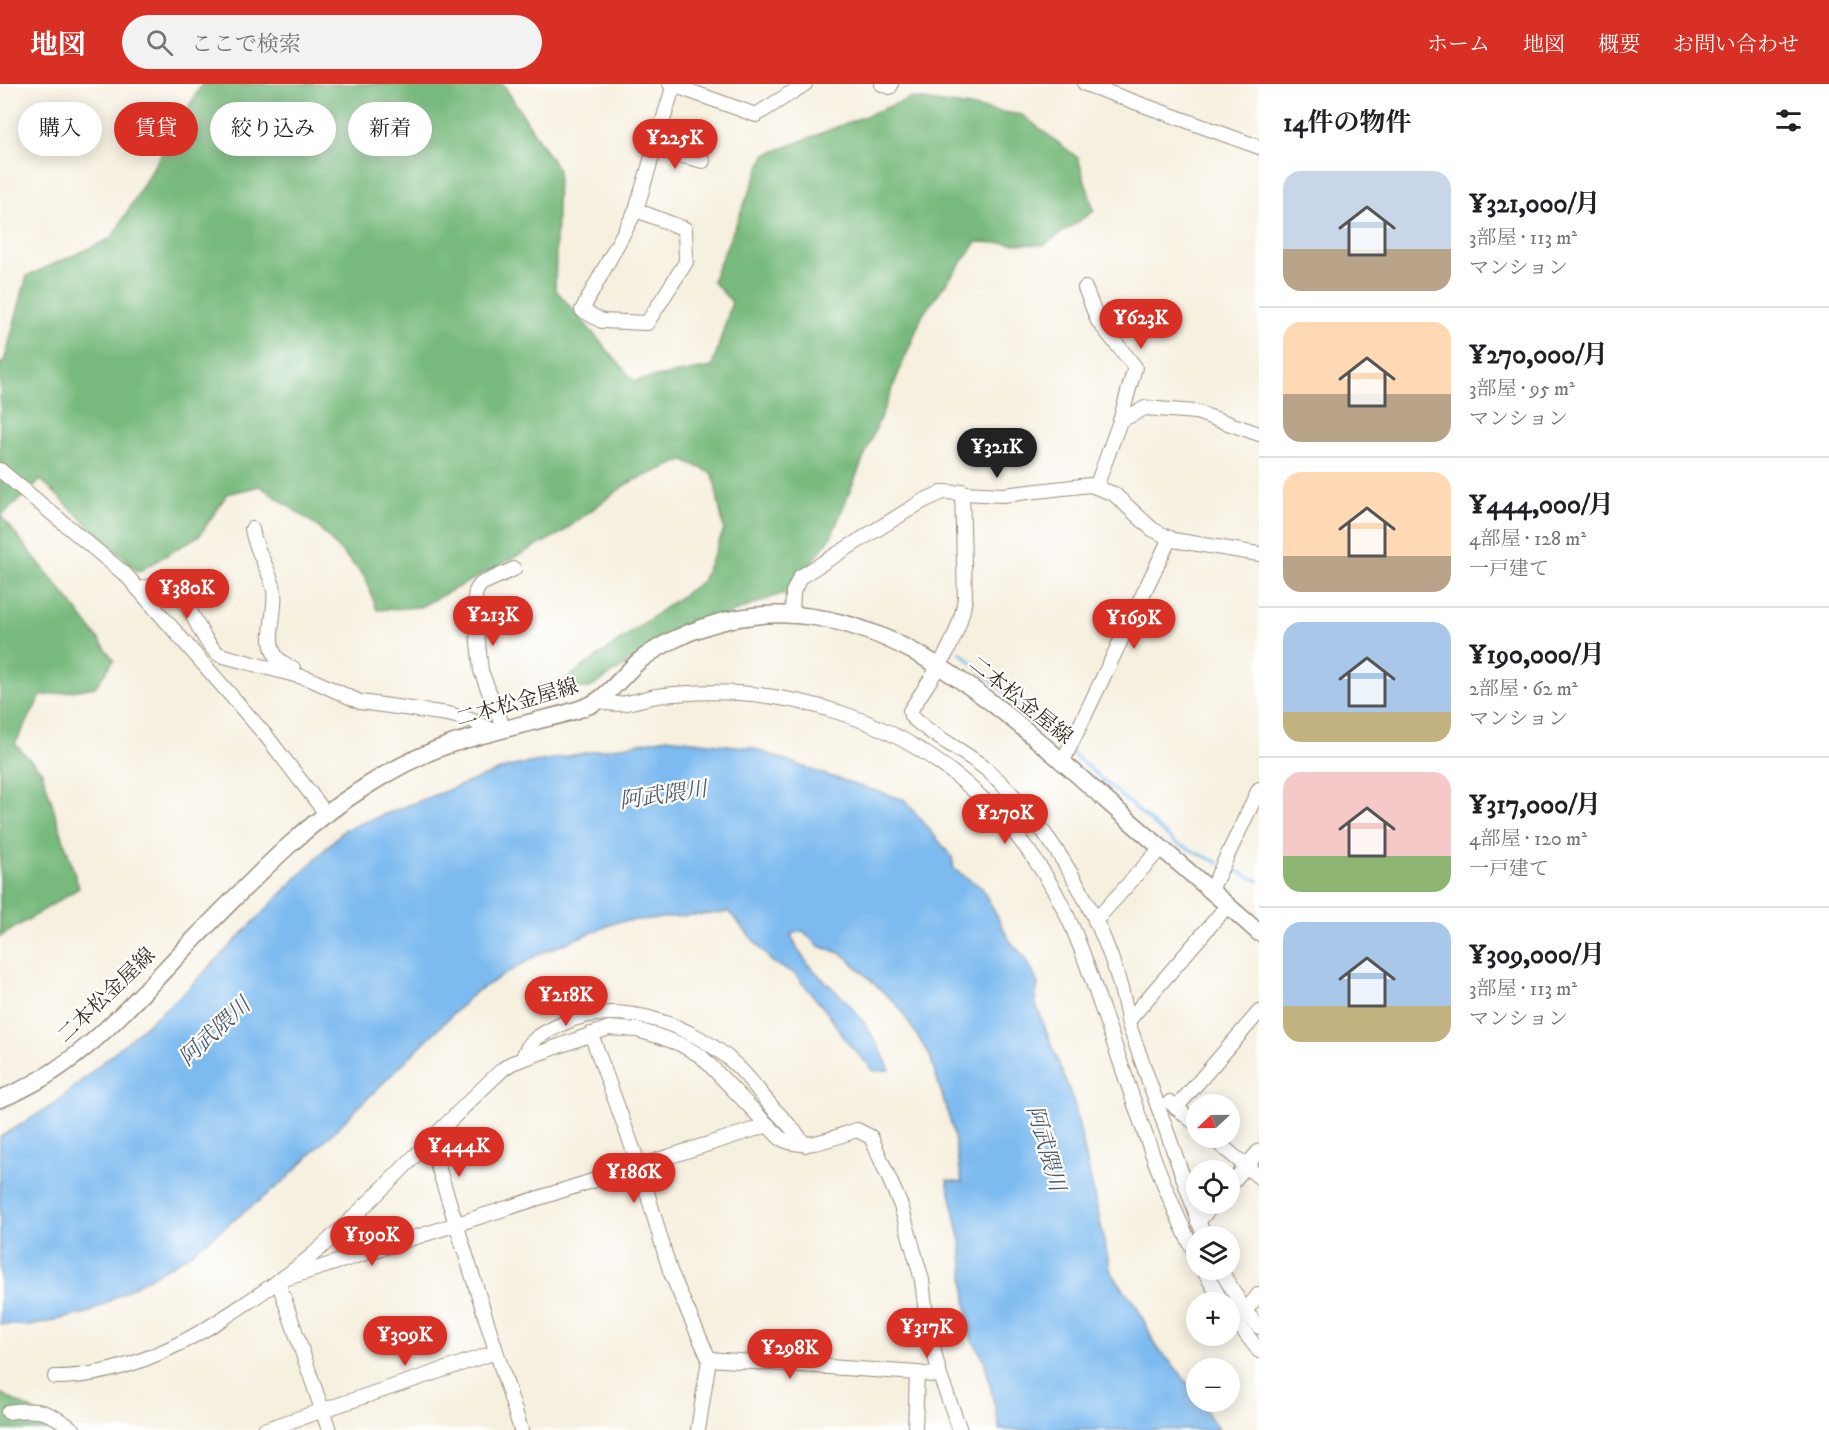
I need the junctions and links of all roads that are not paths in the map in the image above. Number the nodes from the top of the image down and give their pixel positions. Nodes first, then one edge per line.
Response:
1 (673, 84) edge
2 (805, 84) edge
3 (882, 84) edge
4 (891, 84) edge
5 (1085, 84) edge
6 (1102, 87) edge
7 (1259, 147) edge
8 (655, 149) junction
9 (704, 161) dead end
10 (636, 210) junction
11 (1085, 288) dead end
12 (1120, 421) junction
13 (1259, 434) edge
14 (0, 470) edge
15 (1096, 487) junction
16 (962, 491) junction
17 (252, 529) dead end
18 (1170, 538) junction
19 (1259, 555) edge
20 (514, 569) dead end
21 (140, 590) junction
22 (792, 616) junction
23 (940, 664) junction
24 (304, 677) junction
25 (599, 699) junction
26 (500, 731) junction
27 (1066, 755) junction
28 (1259, 789) edge
29 (327, 815) junction
30 (1161, 848) junction
31 (1211, 890) junction
32 (1228, 905) junction
33 (1095, 921) junction
34 (1259, 933) edge
35 (1259, 1012) edge
36 (1129, 1020) junction
37 (591, 1034) junction
38 (524, 1059) junction
39 (1155, 1089) junction
40 (0, 1099) edge
41 (1176, 1108) junction
42 (1186, 1116) edge
43 (768, 1125) junction
44 (430, 1141) junction
45 (806, 1145) junction
46 (1224, 1148) edge
47 (1259, 1151) edge
48 (1246, 1166) junction
49 (640, 1168) junction
50 (1240, 1173) edge
51 (1259, 1177) edge
52 (1205, 1214) edge
53 (1198, 1222) junction
54 (457, 1224) junction
55 (1200, 1226) edge
56 (1186, 1232) edge
57 (1227, 1280) edge
58 (279, 1281) junction
59 (1259, 1294) edge
60 (1245, 1311) junction
61 (1240, 1326) edge
62 (1259, 1327) edge
63 (1259, 1351) edge
64 (496, 1352) junction
65 (709, 1359) junction
66 (917, 1374) junction
67 (940, 1376) junction
68 (56, 1377) dead end
69 (9, 1412) dead end
70 (323, 1412) junction
71 (74, 1430) edge
72 (264, 1430) edge
73 (329, 1430) edge
74 (521, 1430) edge
75 (698, 1430) edge
76 (915, 1430) edge
77 (960, 1430) edge

1 - 2 street
1 - 8 street
3 - 4 street
5 - 6 street
6 - 7 street
8 - 9 street
8 - 10 street
10 - 10 street
11 - 12 street
12 - 13 street
12 - 15 street
14 - 21 street
15 - 16 street
15 - 18 street
16 - 22 street
16 - 23 street
17 - 24 street
18 - 19 street
18 - 27 street
20 - 26 street
21 - 24 street
21 - 29 street
22 - 23 main road, 二本松金屋線
22 - 25 main road, 二本松金屋線
23 - 27 main road, 二本松金屋線
23 - 33 street
24 - 26 street
25 - 26 main road, 二本松金屋線
25 - 56 street
26 - 29 main road, 二本松金屋線
27 - 30 main road, 二本松金屋線
28 - 31 street
29 - 40 main road, 二本松金屋線
30 - 31 main road, 二本松金屋線
30 - 33 street
31 - 32 main road, 二本松金屋線
32 - 34 main road, 二本松金屋線
32 - 36 street
33 - 36 street
35 - 41 street
36 - 39 street
37 - 38 street
37 - 43 street
37 - 49 street
38 - 44 street
38 - 45 street
39 - 41 street
39 - 53 street
41 - 42 street
43 - 45 street
43 - 49 street
44 - 54 street
44 - 58 street
45 - 67 street
46 - 48 street
47 - 48 street
48 - 50 street
48 - 51 street
49 - 54 street
49 - 65 street
52 - 53 street
53 - 55 street
54 - 58 street
54 - 64 street
57 - 60 street
58 - 68 street
58 - 70 street
59 - 60 street
60 - 62 street
61 - 63 street
64 - 70 street
64 - 74 street
65 - 66 street
65 - 75 street
66 - 67 street
66 - 76 street
67 - 77 street
69 - 71 street
70 - 72 street
70 - 73 street

